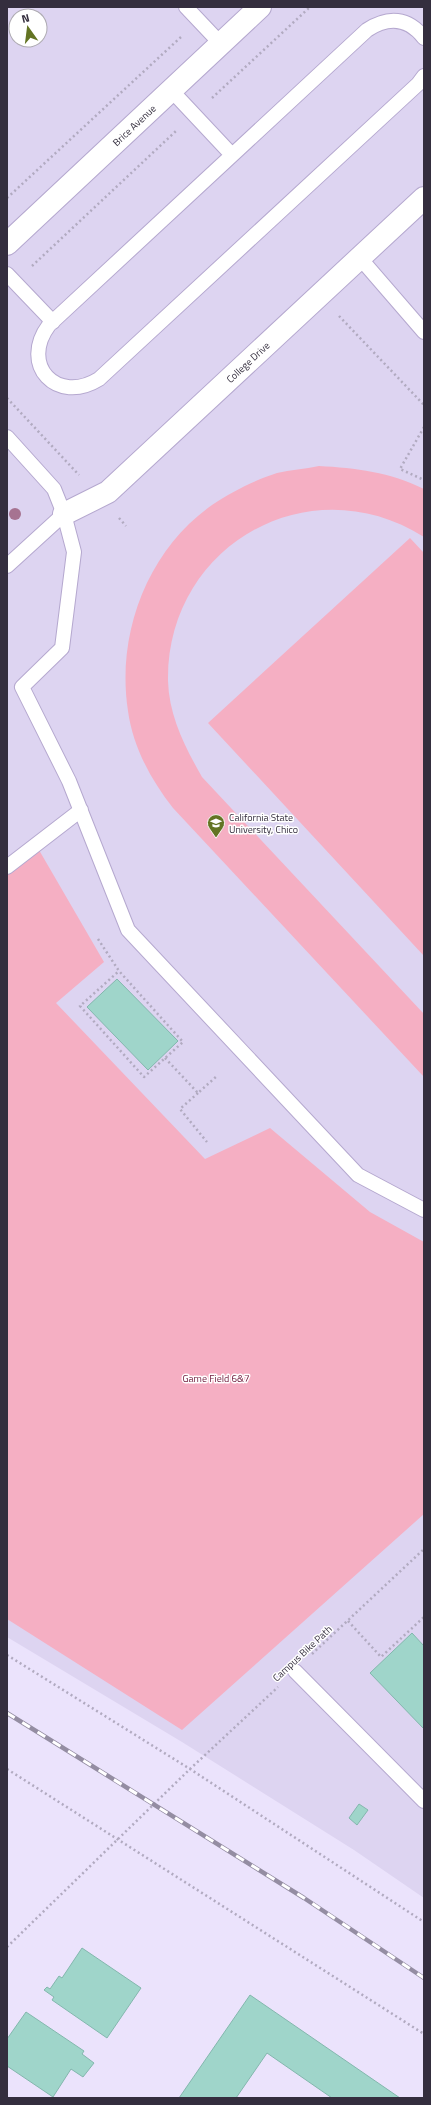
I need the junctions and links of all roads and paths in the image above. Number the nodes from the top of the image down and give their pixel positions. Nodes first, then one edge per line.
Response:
1 (186, 7) edge
2 (260, 7) edge
3 (310, 7) edge
4 (199, 20) junction
5 (424, 38) edge
6 (220, 44) junction
7 (424, 76) edge
8 (171, 90) junction
9 (194, 114) junction
10 (232, 154) junction
11 (7, 198) edge
12 (424, 198) edge
13 (7, 244) edge
14 (360, 258) junction
15 (11, 278) edge
16 (338, 315) dead end
17 (53, 322) junction
18 (424, 332) edge
19 (7, 398) edge
20 (424, 405) edge
21 (424, 427) edge
22 (7, 437) edge
23 (424, 480) edge
24 (99, 497) junction
25 (64, 514) junction
26 (7, 566) edge
27 (81, 810) junction
28 (7, 867) edge
29 (98, 939) dead end
30 (119, 971) junction
31 (165, 1058) junction
32 (218, 1075) dead end
33 (198, 1093) junction
34 (207, 1142) dead end
35 (424, 1210) edge
36 (424, 1549) edge
37 (424, 1617) edge
38 (348, 1621) junction
39 (7, 1655) edge
40 (295, 1671) junction
41 (7, 1769) edge
42 (190, 1769) junction
43 (424, 1801) edge
44 (119, 1838) junction
45 (424, 1922) edge
46 (7, 1947) edge
47 (424, 2034) edge

1 - 4 lane
2 - 6 street, Brice Avenue
3 - 9 path
4 - 6 lane
4 - 11 path
5 - 10 lane
6 - 8 street, Brice Avenue
7 - 17 lane
8 - 9 lane
8 - 13 street, Brice Avenue
9 - 10 lane
9 - 15 path
10 - 17 lane
12 - 14 street, College Drive
14 - 18 lane
14 - 24 street, College Drive
15 - 17 lane
16 - 20 path
19 - 24 path
21 - 23 path
22 - 25 lane
24 - 25 street, College Drive
25 - 26 lane
25 - 27 lane
27 - 28 lane
27 - 35 lane
29 - 30 path
30 - 31 path
30 - 31 path
31 - 33 path
32 - 33 path
33 - 34 path
36 - 38 path, Campus Bike Path
37 - 38 path
38 - 40 path, Campus Bike Path
39 - 42 path
40 - 42 path, Campus Bike Path
40 - 43 lane
41 - 44 path
42 - 44 path, Campus Bike Path
42 - 45 path
44 - 46 path, Campus Bike Path
44 - 47 path

